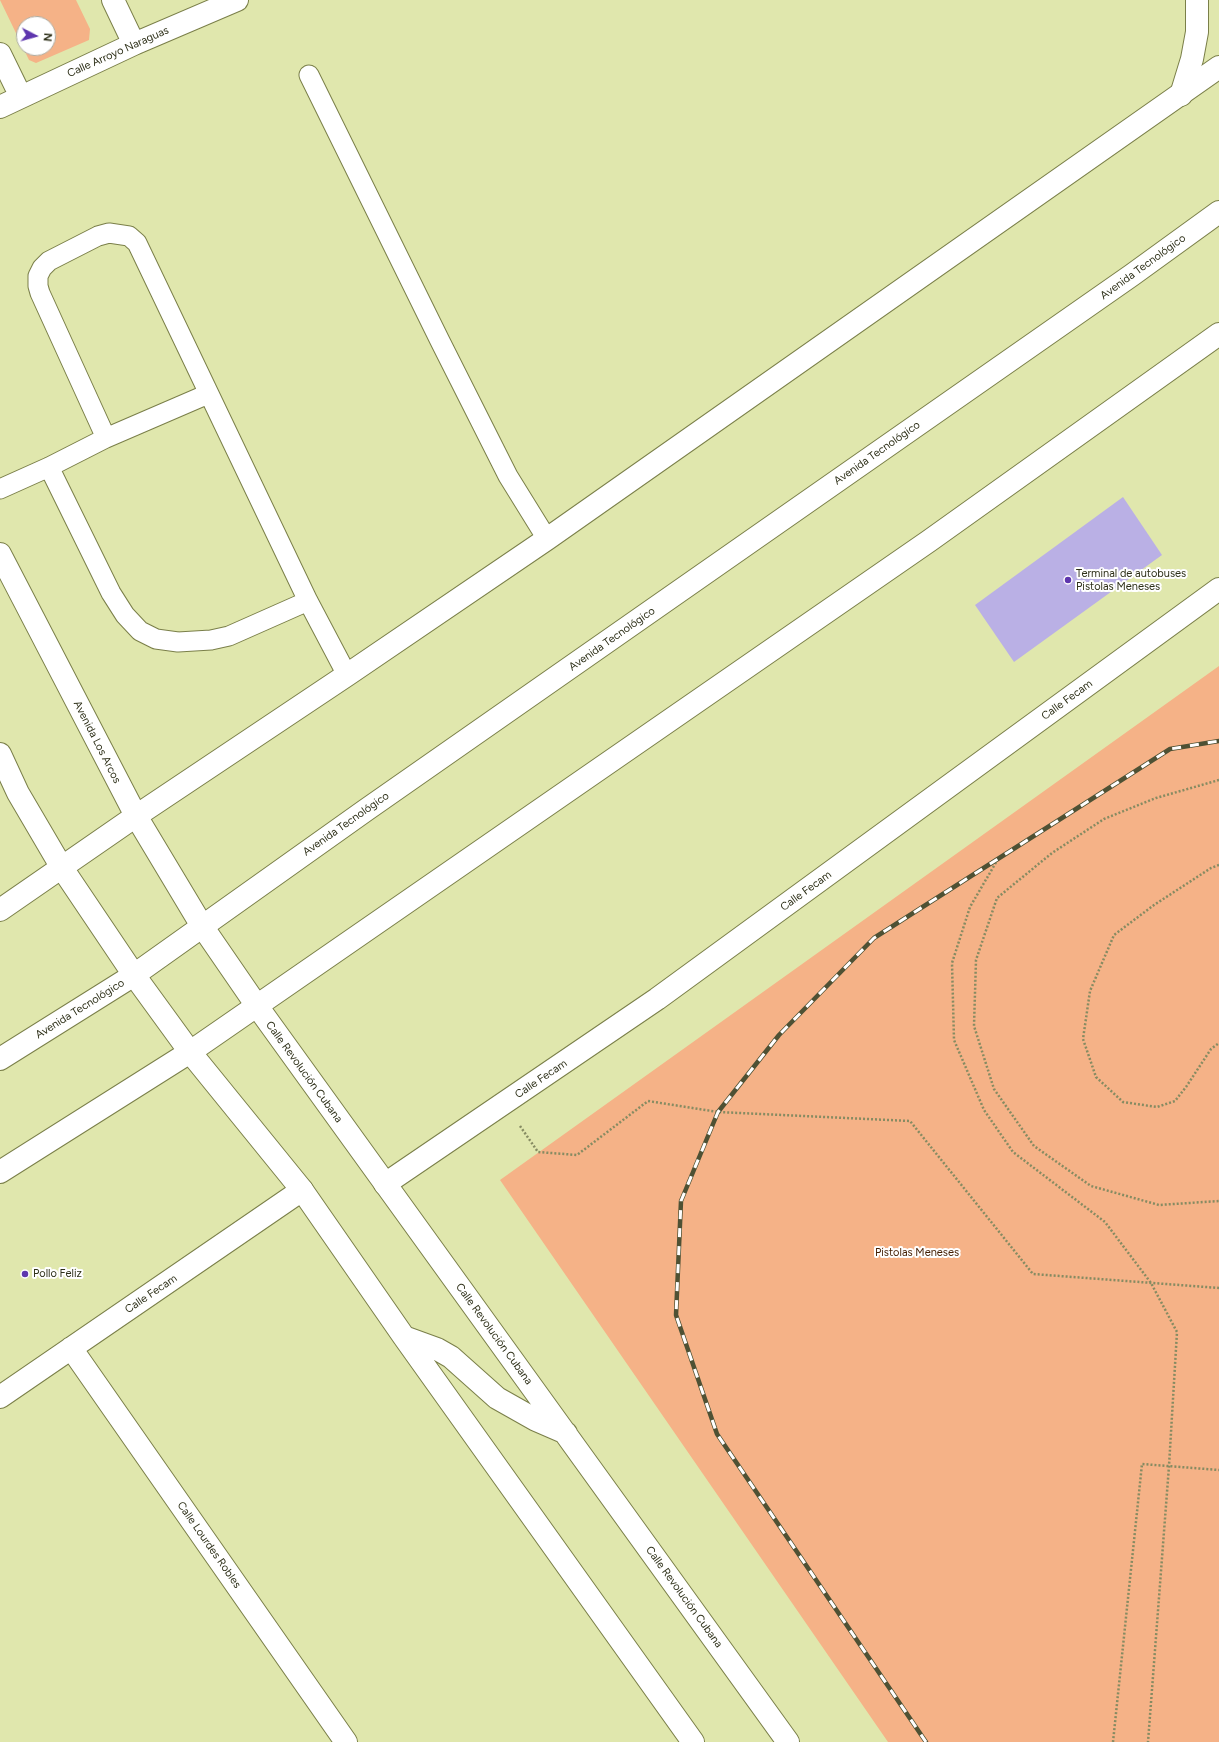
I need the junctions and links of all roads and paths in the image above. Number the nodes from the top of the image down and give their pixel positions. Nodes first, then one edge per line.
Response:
1 (112, 0) edge
2 (237, 0) edge
3 (1198, 0) edge
4 (134, 44) junction
5 (0, 54) edge
6 (1219, 68) edge
7 (309, 75) dead end
8 (1181, 94) junction
9 (21, 97) junction
10 (0, 107) edge
11 (1219, 212) edge
12 (1219, 334) edge
13 (208, 394) junction
14 (106, 438) junction
15 (49, 467) junction
16 (0, 489) edge
17 (547, 539) junction
18 (0, 554) edge
19 (1219, 588) edge
20 (308, 601) junction
21 (348, 675) junction
22 (0, 754) edge
23 (1219, 780) edge
24 (136, 816) junction
25 (998, 859) dead end
26 (1219, 865) edge
27 (62, 868) junction
28 (0, 910) edge
29 (202, 926) junction
30 (134, 975) junction
31 (257, 1006) junction
32 (1219, 1043) edge
33 (190, 1052) junction
34 (0, 1059) edge
35 (504, 1104) junction
36 (0, 1172) edge
37 (385, 1184) junction
38 (302, 1190) junction
39 (1219, 1201) edge
40 (1151, 1283) junction
41 (1219, 1288) edge
42 (404, 1337) junction
43 (71, 1348) junction
44 (0, 1397) edge
45 (567, 1434) junction
46 (1169, 1466) junction
47 (1219, 1470) edge
48 (346, 1742) edge
49 (693, 1742) edge
50 (788, 1742) edge
51 (1113, 1742) edge
52 (1148, 1742) edge

1 - 4 street
2 - 4 street, Calle Arroyo Naraguas
3 - 8 street
4 - 9 street, Calle Arroyo Naraguas
5 - 9 street
6 - 8 street
7 - 17 lane
8 - 17 street
9 - 10 street, Calle Arroyo Naraguas
11 - 29 street, Avenida Tecnológico
12 - 31 street
13 - 14 lane
13 - 14 lane
13 - 20 lane
14 - 15 lane
15 - 16 lane
15 - 20 lane
17 - 21 street
18 - 24 street, Avenida Los Arcos
19 - 35 street, Calle Fecam
20 - 21 lane
21 - 24 street
22 - 27 street
23 - 39 path
24 - 27 street
24 - 29 street, Avenida Los Arcos
25 - 40 path
26 - 32 path
27 - 28 street
27 - 30 street
29 - 30 street, Avenida Tecnológico
29 - 31 street, Calle Revolución Cubana
30 - 33 street
30 - 34 street, Avenida Tecnológico
31 - 33 street
31 - 37 street, Calle Revolución Cubana
33 - 36 street
33 - 38 street
35 - 37 street, Calle Fecam
35 - 40 path
37 - 45 street, Calle Revolución Cubana
38 - 42 street
38 - 43 street, Calle Fecam
40 - 41 path
40 - 46 path
42 - 45 street
42 - 49 street
43 - 44 street, Calle Fecam
43 - 48 street, Calle Lourdes Robles
45 - 50 street, Calle Revolución Cubana
46 - 47 path
46 - 51 path
46 - 52 path

